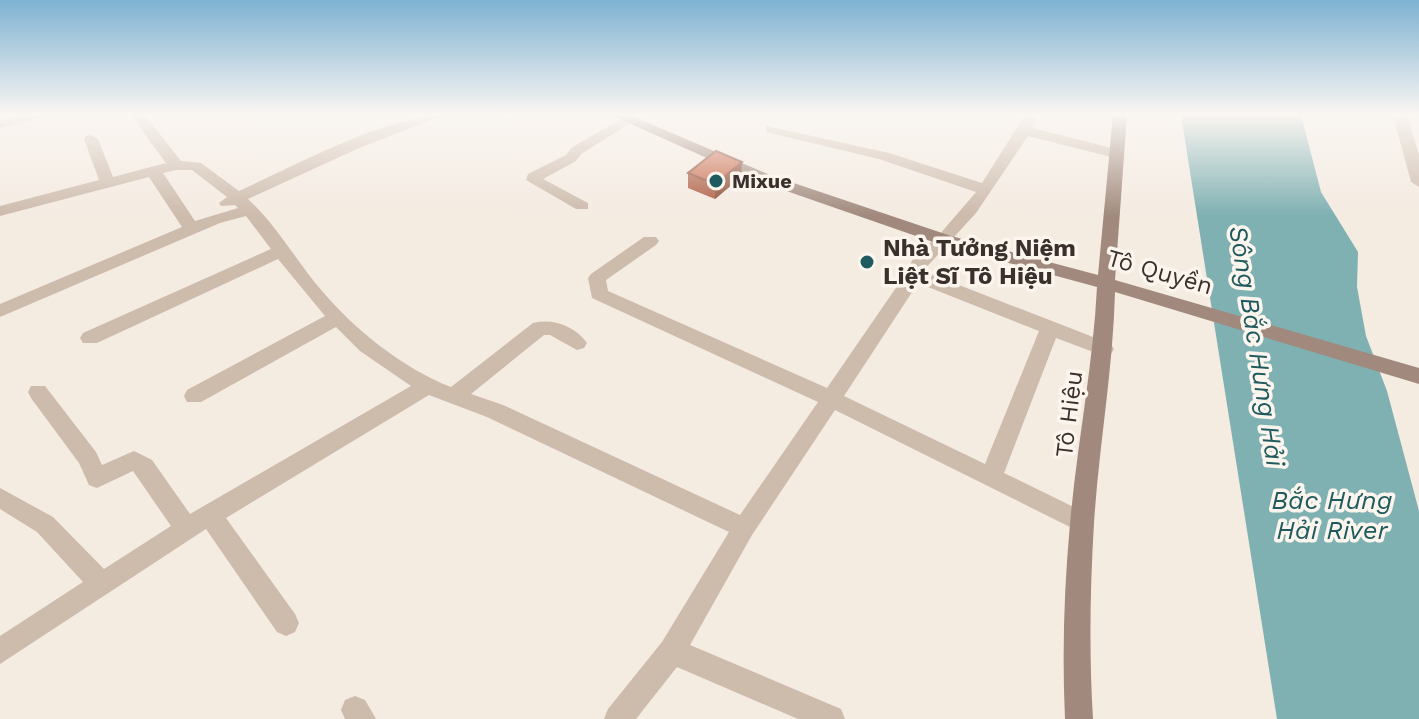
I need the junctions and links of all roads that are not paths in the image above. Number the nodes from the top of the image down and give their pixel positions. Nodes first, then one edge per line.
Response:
1 (95, 149) edge
2 (164, 149) edge
3 (347, 149) edge
4 (579, 149) edge
5 (695, 149) edge
6 (853, 149) edge
7 (1013, 149) edge
8 (1103, 149) edge
9 (1116, 149) edge
10 (1410, 149) edge
11 (1115, 153) junction
12 (176, 165) junction
13 (154, 172) junction
14 (1419, 182) edge
15 (108, 184) junction
16 (983, 189) junction
17 (242, 204) junction
18 (582, 206) dead end
19 (0, 211) edge
20 (191, 228) junction
21 (945, 240) junction
22 (650, 241) dead end
23 (282, 251) junction
24 (912, 274) junction
25 (1106, 283) junction
26 (0, 311) edge
27 (337, 318) junction
28 (1050, 328) junction
29 (90, 338) dead end
30 (577, 343) dead end
31 (1104, 349) junction
32 (1419, 376) edge
33 (427, 386) junction
34 (38, 392) dead end
35 (194, 396) dead end
36 (454, 396) junction
37 (829, 398) junction
38 (991, 478) junction
39 (0, 498) edge
40 (210, 515) junction
41 (1082, 522) junction
42 (744, 528) junction
43 (186, 529) junction
44 (101, 585) junction
45 (286, 623) dead end
46 (0, 651) edge
47 (672, 651) junction
48 (618, 719) edge
49 (831, 719) edge
50 (1079, 719) edge

1 - 15 street
2 - 12 street
3 - 17 street
4 - 18 street
5 - 21 main road, Tô Quyền
6 - 16 street
7 - 16 street
8 - 11 street
9 - 11 main road, Tô Hiệu
10 - 14 street
11 - 25 main road, Tô Hiệu
12 - 13 street
12 - 17 street
13 - 15 street
13 - 20 street
15 - 19 street
16 - 21 street
17 - 20 street
17 - 23 street
20 - 26 street
21 - 24 street
21 - 25 main road, Tô Quyền
22 - 37 street
23 - 27 street
23 - 29 street
24 - 28 street
24 - 37 street
25 - 31 main road, Tô Hiệu
25 - 32 main road, Tô Quyền
27 - 33 street
27 - 35 street
28 - 31 street
28 - 38 street
30 - 36 street
31 - 41 main road, Tô Hiệu
33 - 36 street
33 - 40 street
34 - 43 street
36 - 42 street
37 - 38 street
37 - 42 street
38 - 41 street
39 - 44 street
40 - 43 street
40 - 45 street
41 - 50 main road, Tô Hiệu
42 - 47 street
43 - 44 street
44 - 46 street
47 - 48 street
47 - 49 street

